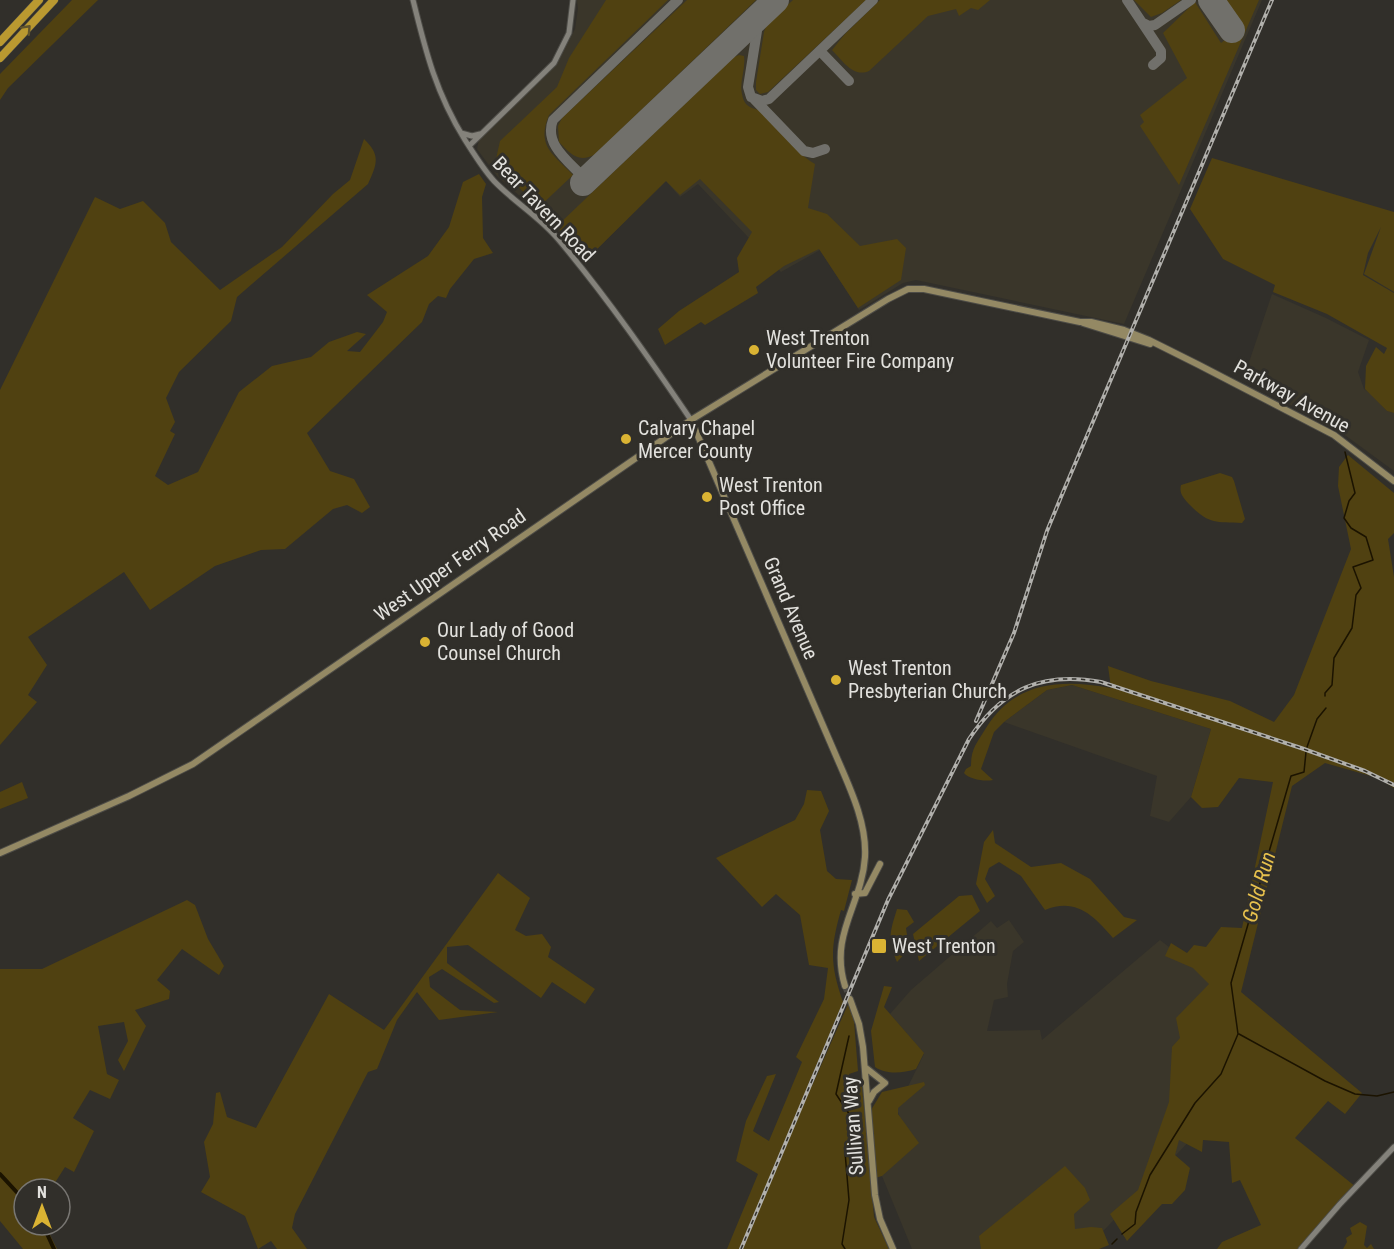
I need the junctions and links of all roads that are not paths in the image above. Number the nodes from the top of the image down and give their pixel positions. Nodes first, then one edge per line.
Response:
1 (39, 0) edge
2 (54, 0) edge
3 (413, 0) edge
4 (573, 0) edge
5 (0, 42) edge
6 (0, 58) edge
7 (461, 133) junction
8 (482, 134) junction
9 (469, 146) junction
10 (912, 289) joint
11 (691, 420) junction
12 (1394, 481) edge
13 (0, 853) edge
14 (880, 864) dead end
15 (855, 894) junction
16 (845, 986) tunnel mouth
17 (850, 999) tunnel mouth
18 (865, 1068) junction
19 (868, 1105) junction
20 (1394, 1148) edge
21 (892, 1249) edge
22 (1301, 1249) edge

1 - 5 highway
6 -> 2 highway
3 - 7 street, Bear Tavern Road
4 - 8 street
7 - 8 street
7 - 9 street, Bear Tavern Road
8 - 9 street
9 - 11 street, Bear Tavern Road
10 - 11 main road, West Upper Ferry Road
10 - 12 main road, Parkway Avenue
11 - 13 main road, West Upper Ferry Road
11 - 15 main road, Grand Avenue
14 - 15 main road
15 - 16 main road, Grand Avenue
17 - 18 main road, Sullivan Way
18 - 19 main road, Sullivan Way
18 - 19 main road
19 - 21 main road, Sullivan Way
20 - 22 street

